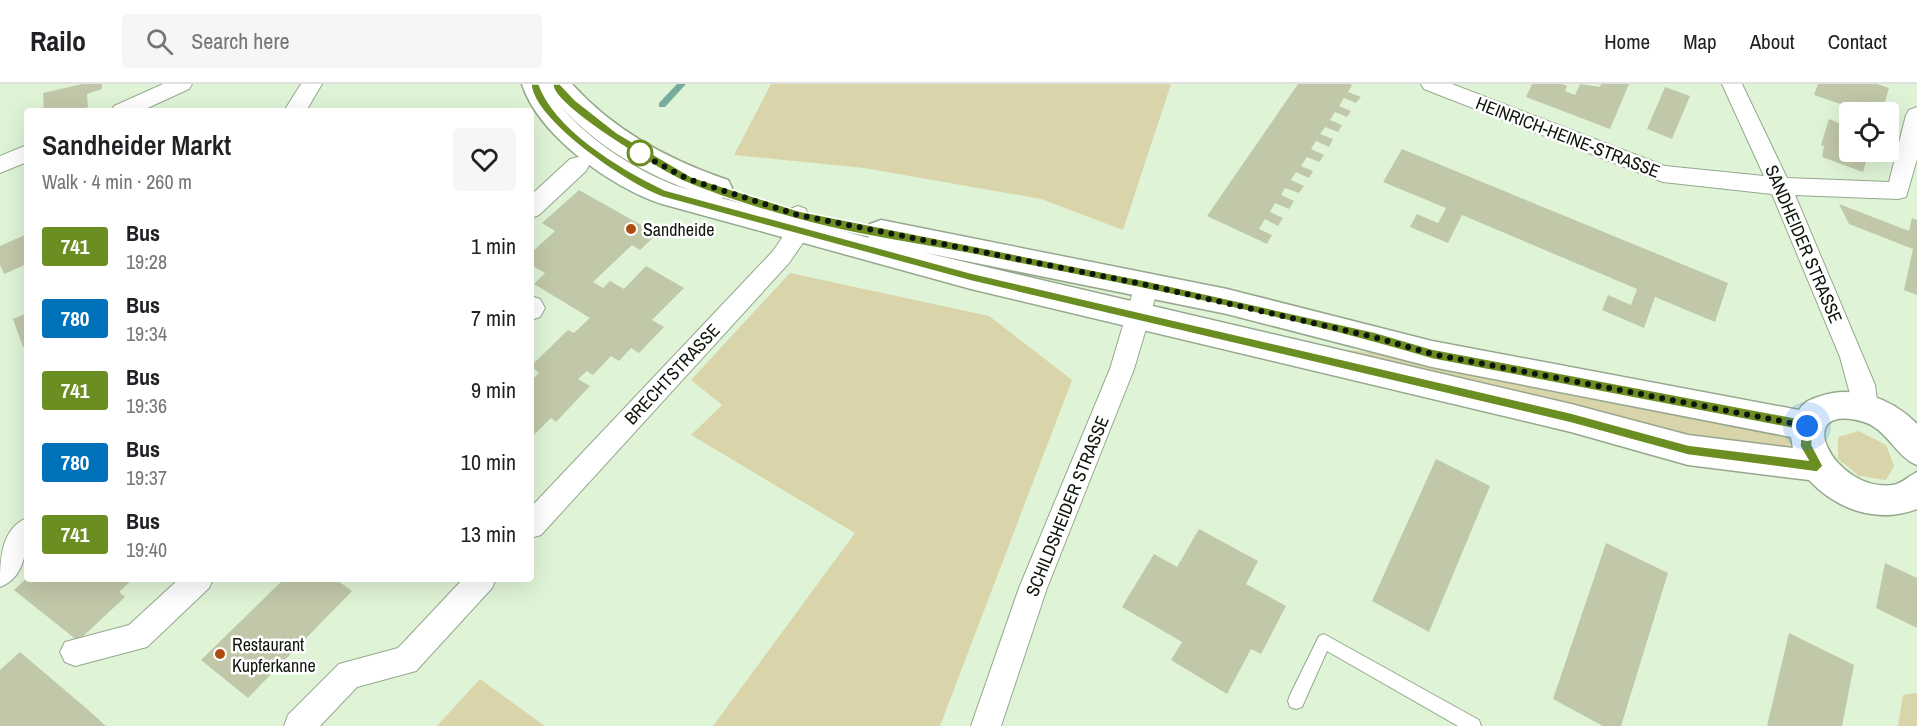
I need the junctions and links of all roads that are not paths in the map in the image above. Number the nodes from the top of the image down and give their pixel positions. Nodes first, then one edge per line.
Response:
1 (182, 84) edge
2 (312, 84) edge
3 (536, 84) edge
4 (556, 84) edge
5 (1431, 84) edge
6 (1732, 84) edge
7 (132, 99) edge
8 (297, 108) edge
9 (1917, 115) edge
10 (24, 154) edge
11 (0, 165) edge
12 (578, 165) dead end
13 (1780, 186) junction
14 (534, 206) edge
15 (799, 223) junction
16 (1147, 285) junction
17 (1138, 316) junction
18 (1865, 408) junction
19 (1807, 426) junction
20 (1917, 448) edge
21 (1817, 466) junction
22 (1917, 490) edge
23 (534, 523) edge
24 (14, 544) edge
25 (0, 574) edge
26 (196, 582) edge
27 (479, 582) edge
28 (75, 652) dead end
29 (1296, 701) dead end
30 (299, 726) edge
31 (986, 726) edge
32 (1473, 726) edge

1 - 7 street
2 - 8 street
3 - 15 street
4 - 15 street
5 - 13 street, HEINRICH-HEINE-STRASSE
6 - 13 street, SANDHEIDER STRASSE
9 - 13 street, HEINRICH-HEINE-STRASSE
10 - 11 street
12 - 14 street
13 - 18 street, SANDHEIDER STRASSE
15 - 16 street
15 - 17 street
15 - 23 street, BRECHTSTRASSE
16 - 17 street, SCHILDSHEIDER STRASSE
16 - 19 street
17 - 21 street
17 - 31 street, SCHILDSHEIDER STRASSE
18 - 19 street
18 - 20 street
19 - 21 street
21 - 22 street
24 - 25 street
26 - 28 street
27 - 30 street
29 - 32 lane

